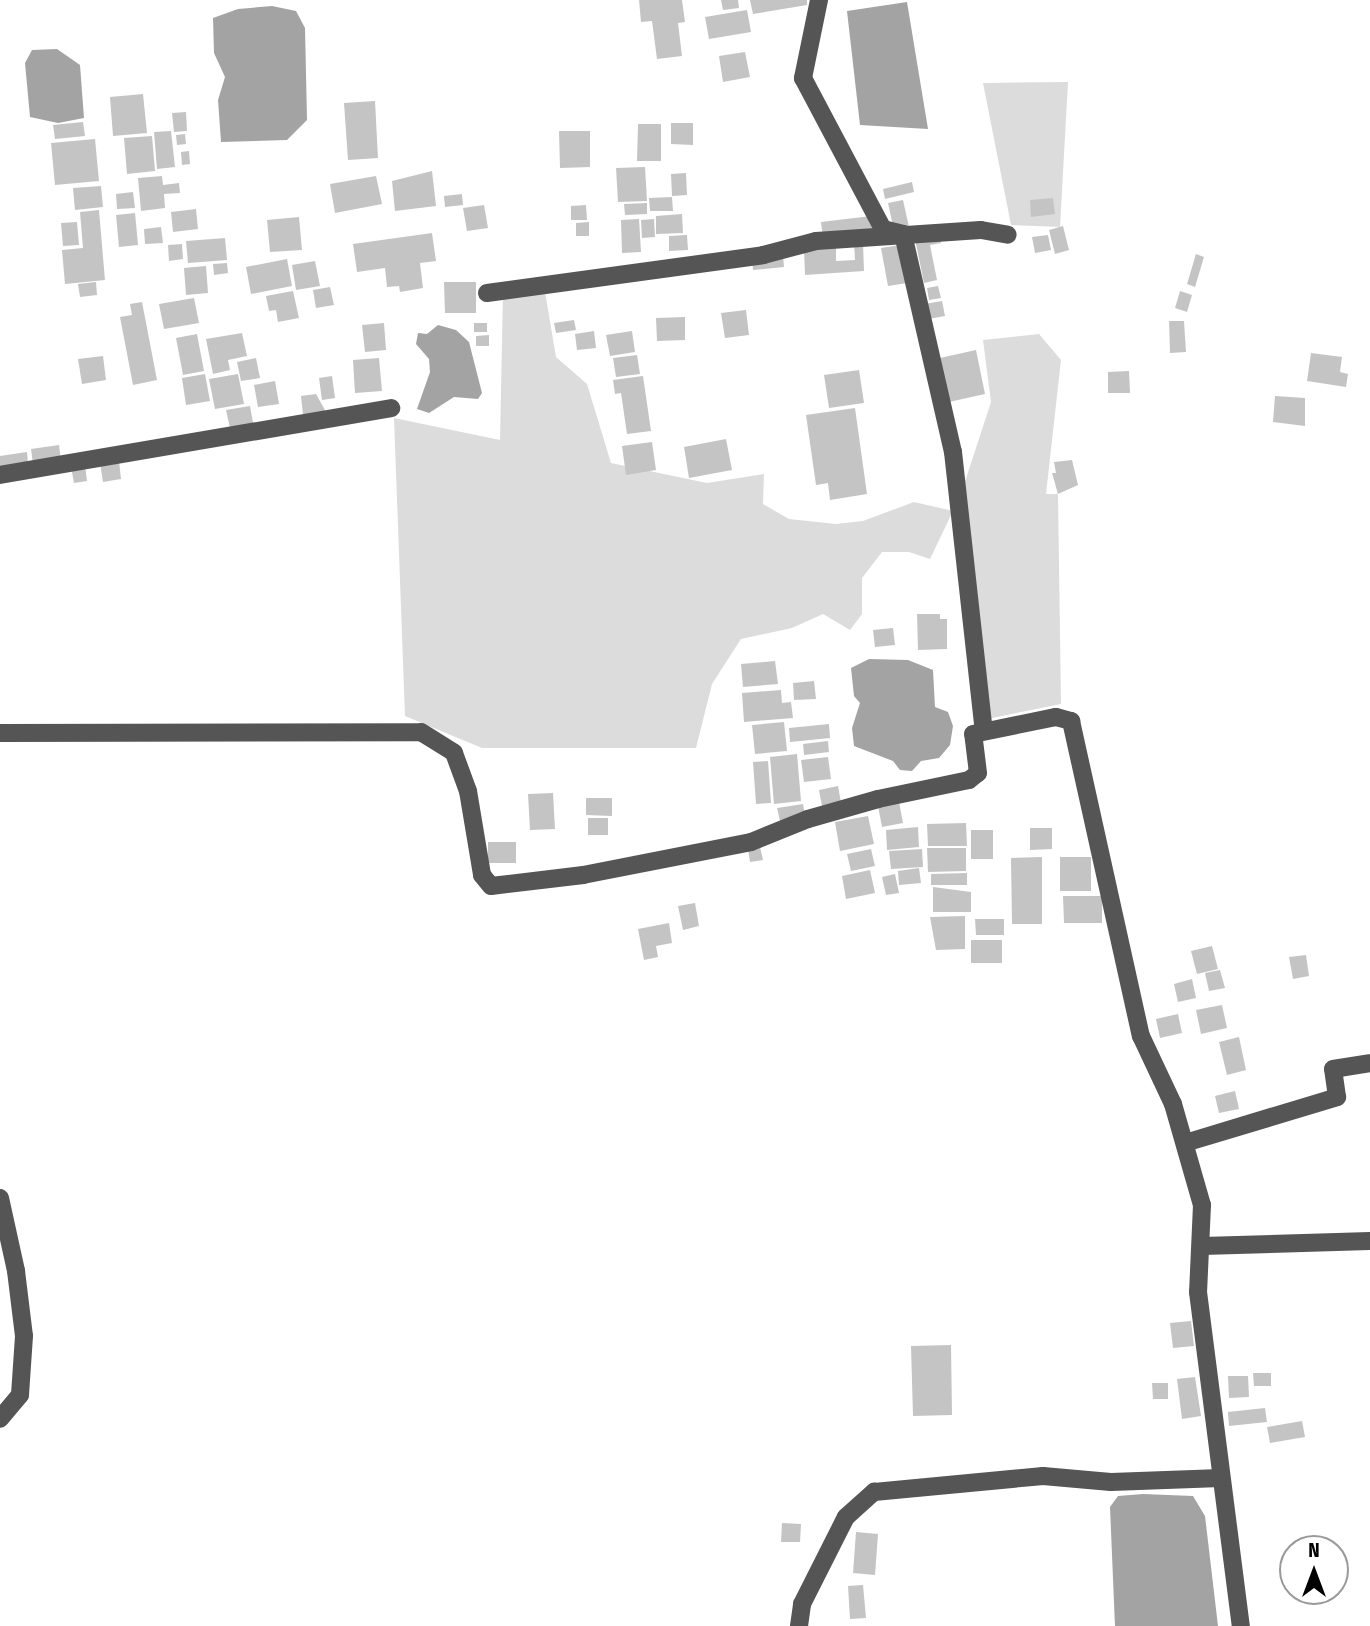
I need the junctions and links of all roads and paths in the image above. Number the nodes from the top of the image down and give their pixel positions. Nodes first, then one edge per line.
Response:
1 (819, 0) edge
2 (903, 234) junction
3 (1008, 235) dead end
4 (487, 293) dead end
5 (391, 408) dead end
6 (0, 475) edge
7 (984, 731) junction
8 (0, 733) edge
9 (1370, 1063) edge
10 (1185, 1143) junction
11 (0, 1198) edge
12 (1370, 1241) edge
13 (1202, 1246) junction
14 (0, 1419) edge
15 (1221, 1478) junction
16 (799, 1626) edge
17 (1241, 1626) edge

1 - 2 street
2 - 3 street
2 - 4 street
2 - 7 street
5 - 6 street
7 - 8 street
7 - 10 street
9 - 10 street
10 - 13 street
11 - 14 street
12 - 13 street
13 - 15 street
15 - 16 street
15 - 17 street

